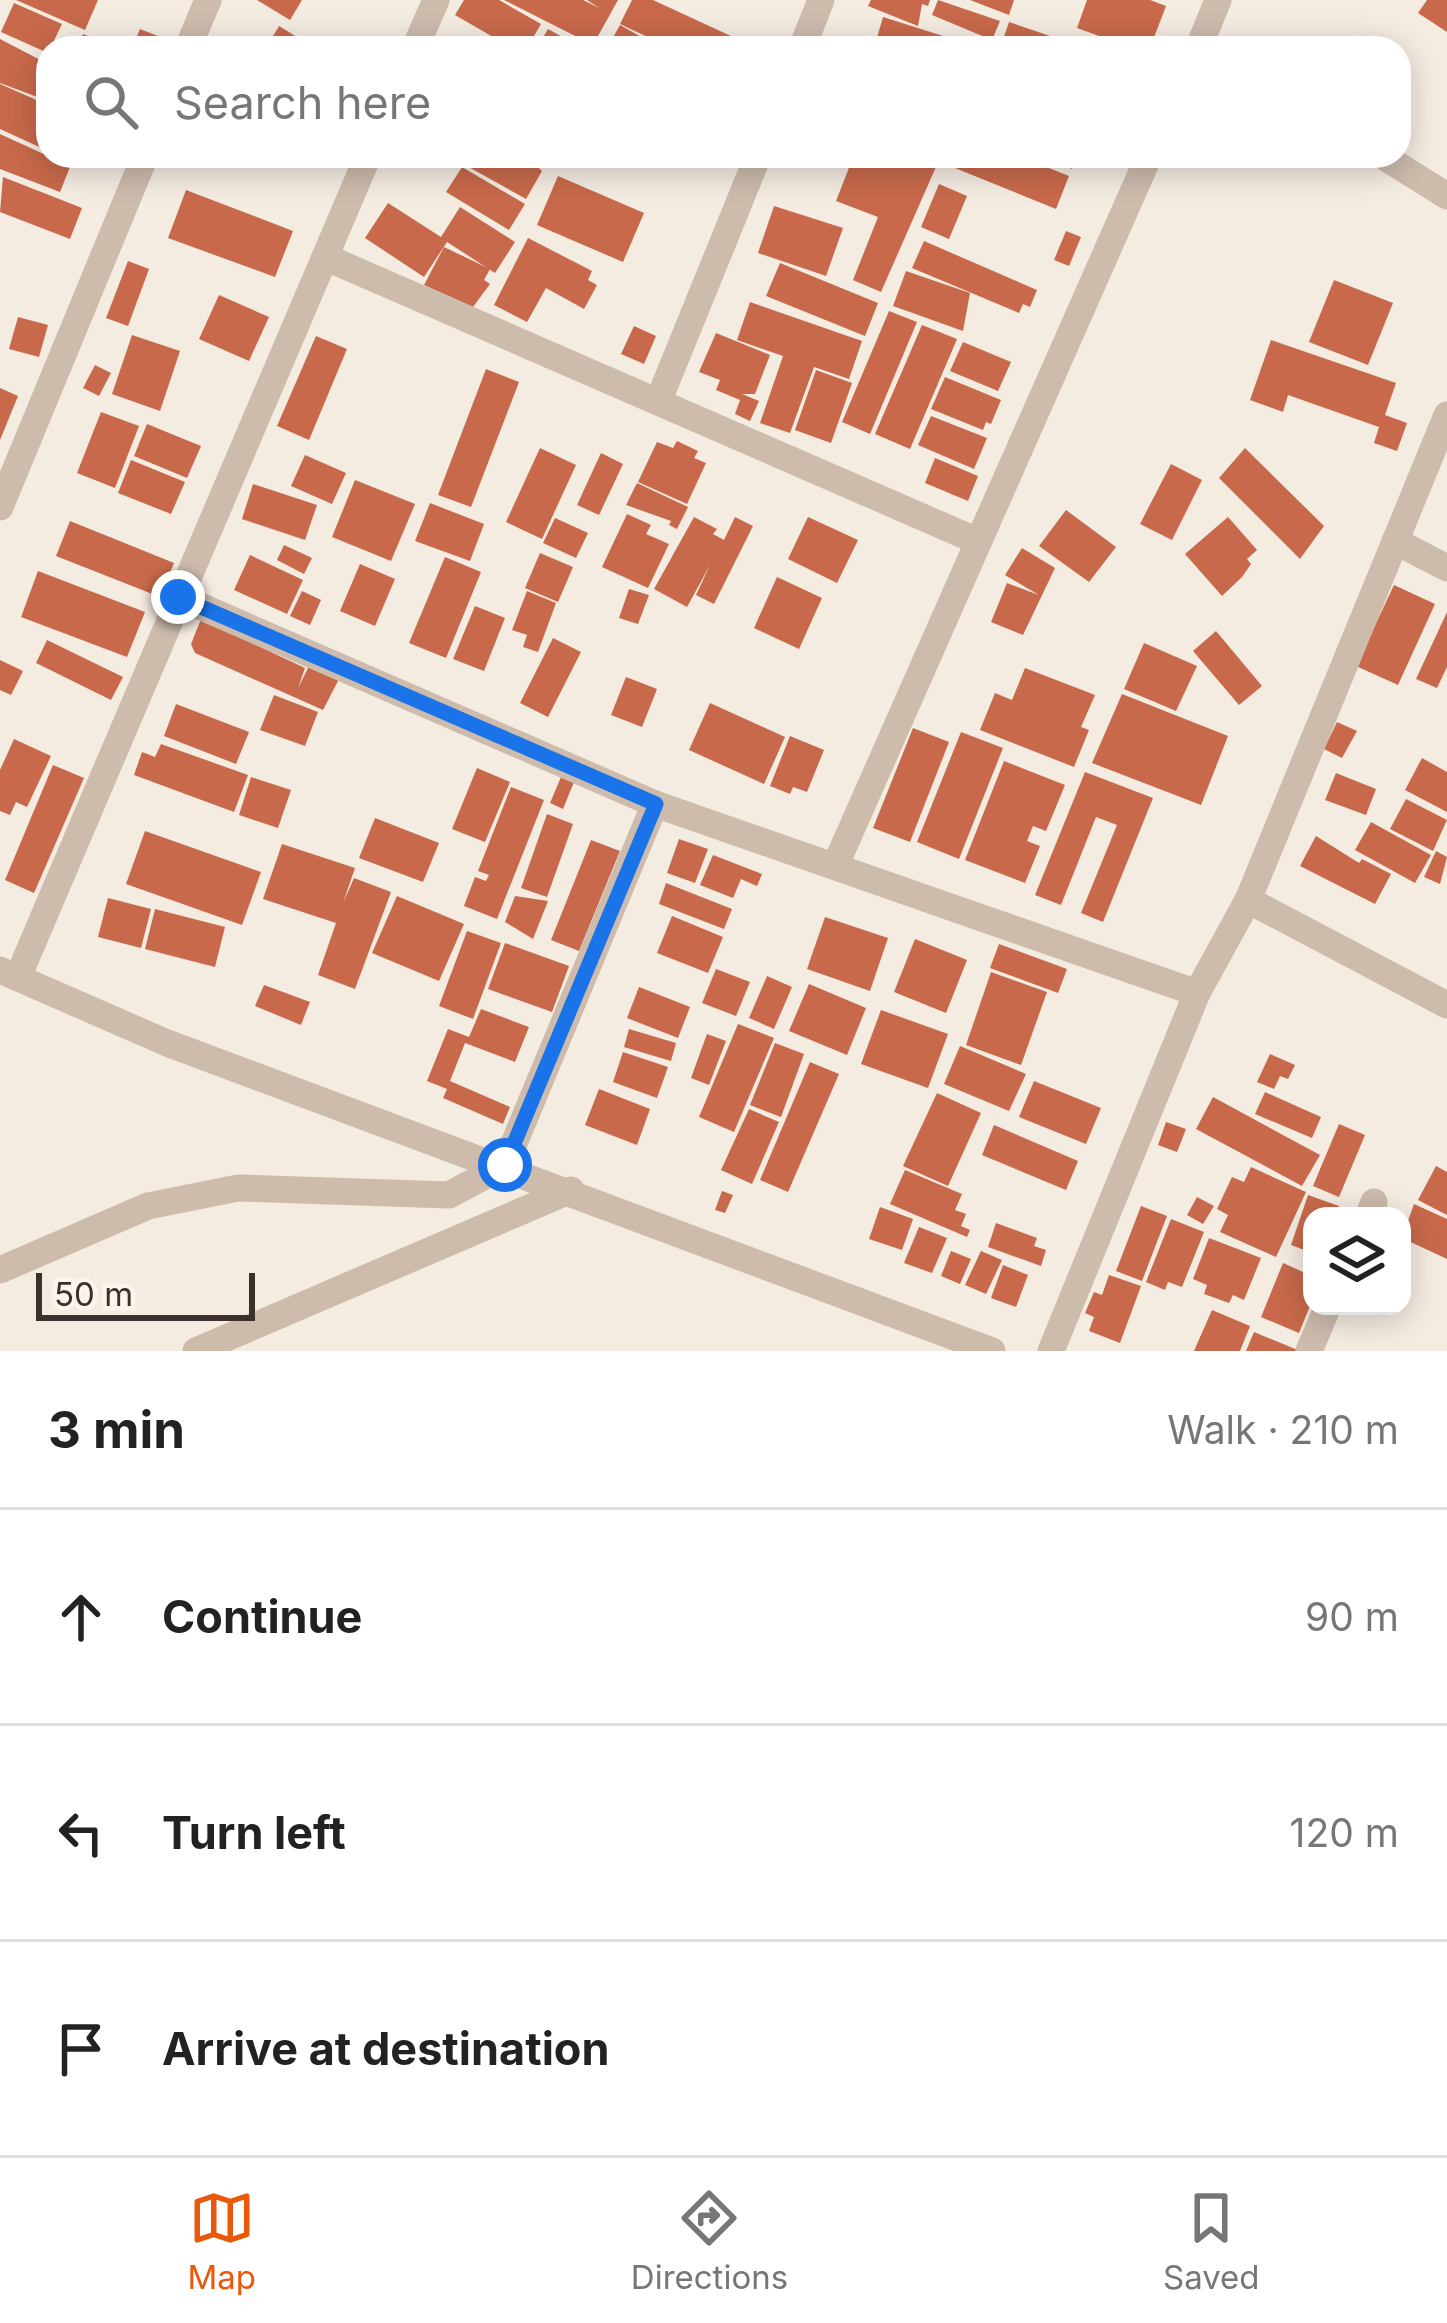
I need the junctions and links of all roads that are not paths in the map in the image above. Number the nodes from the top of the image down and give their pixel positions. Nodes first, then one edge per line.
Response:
1 (208, 0) edge
2 (436, 0) edge
3 (821, 0) edge
4 (1218, 0) edge
5 (193, 36) edge
6 (420, 36) edge
7 (807, 36) edge
8 (1206, 36) edge
9 (140, 168) edge
10 (363, 168) edge
11 (753, 168) edge
12 (1144, 168) edge
13 (1402, 168) edge
14 (1447, 196) edge
15 (325, 256) junction
16 (658, 402) junction
17 (1447, 415) edge
18 (0, 507) edge
19 (975, 540) junction
20 (1395, 541) junction
21 (1447, 568) edge
22 (178, 597) junction
23 (656, 804) junction
24 (836, 863) junction
25 (1248, 900) junction
26 (9, 974) edge
27 (1197, 993) junction
28 (1447, 1005) edge
29 (505, 1165) junction
30 (571, 1190) junction
31 (0, 1270) edge
32 (1324, 1315) edge
33 (196, 1351) edge
34 (992, 1351) edge
35 (1051, 1351) edge
36 (1309, 1351) edge

1 - 5 street
2 - 6 street
3 - 7 street
4 - 8 street
9 - 18 street
10 - 15 street
11 - 16 street
12 - 19 street
13 - 14 street
15 - 16 street
15 - 22 street
16 - 19 street
17 - 20 street
19 - 24 street
20 - 21 street
20 - 25 street
22 - 23 street
22 - 26 street
23 - 24 street
23 - 29 street
24 - 27 street
25 - 27 street
25 - 28 street
26 - 29 street
27 - 35 street
29 - 30 street
29 - 31 street
30 - 33 street
30 - 34 street
32 - 36 street

